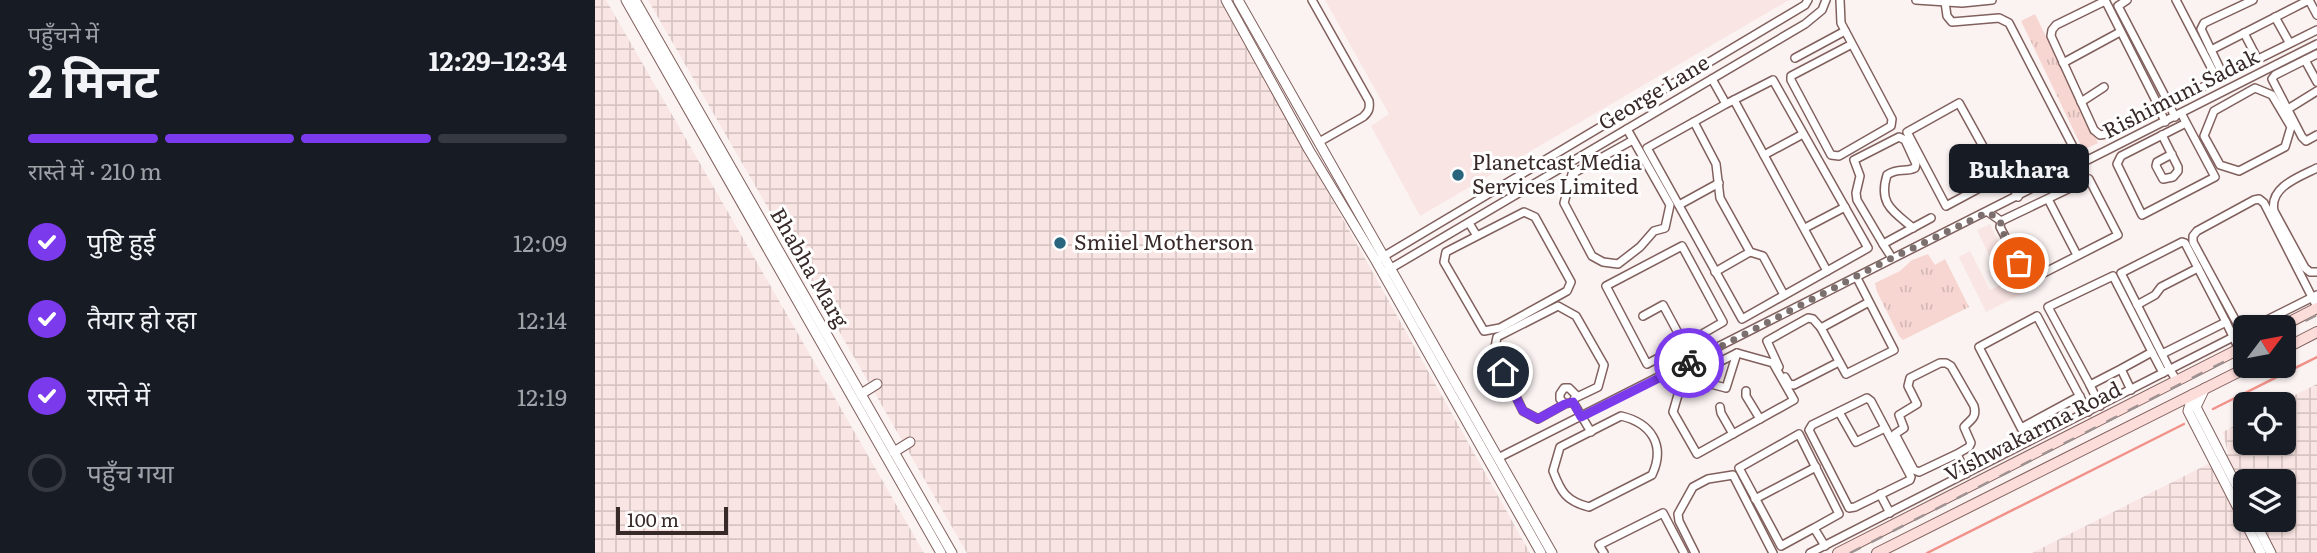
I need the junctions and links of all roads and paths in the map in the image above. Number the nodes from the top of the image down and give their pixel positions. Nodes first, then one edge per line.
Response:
1 (626, 0) edge
2 (635, 0) edge
3 (1226, 0) edge
4 (1238, 0) edge
5 (1312, 0) edge
6 (1808, 0) edge
7 (1826, 0) edge
8 (1840, 0) edge
9 (1916, 0) edge
10 (1991, 0) edge
11 (2105, 0) edge
12 (2127, 0) edge
13 (2176, 0) edge
14 (2253, 0) edge
15 (1945, 2) junction
16 (2317, 15) edge
17 (2275, 18) junction
18 (2317, 30) edge
19 (1845, 31) junction
20 (2120, 32) junction
21 (2243, 33) junction
22 (2288, 43) junction
23 (1852, 44) junction
24 (2317, 44) edge
25 (2278, 48) junction
26 (2211, 50) junction
27 (2317, 54) edge
28 (1795, 58) dead end
29 (2257, 58) junction
30 (2305, 60) junction
31 (2285, 61) junction
32 (2063, 62) junction
33 (1712, 79) junction
34 (2317, 82) edge
35 (2236, 86) junction
36 (2104, 87) dead end
37 (2225, 91) junction
38 (2317, 91) edge
39 (2241, 95) junction
40 (2231, 101) junction
41 (1730, 102) junction
42 (2081, 102) junction
43 (2168, 102) junction
44 (2157, 103) junction
45 (2288, 109) junction
46 (2178, 115) junction
47 (2165, 121) junction
48 (1694, 122) junction
49 (2186, 123) junction
50 (1627, 129) junction
51 (1804, 134) junction
52 (2162, 135) junction
53 (2317, 135) edge
54 (1633, 140) junction
55 (1319, 142) junction
56 (2172, 154) dead end
57 (1764, 155) junction
58 (2082, 164) junction
59 (2317, 168) edge
60 (2000, 177) junction
61 (1719, 183) junction
62 (2018, 197) junction
63 (2048, 199) junction
64 (1679, 205) junction
65 (1845, 207) junction
66 (1988, 212) junction
67 (1931, 218) dead end
68 (2001, 221) junction
69 (1469, 223) junction
70 (1805, 228) junction
71 (1913, 228) junction
72 (1477, 236) junction
73 (1883, 244) junction
74 (1750, 252) junction
75 (2077, 255) junction
76 (1380, 258) junction
77 (1892, 258) junction
78 (2198, 268) junction
79 (1387, 271) junction
80 (1827, 271) junction
81 (1715, 272) junction
82 (2317, 272) edge
83 (1857, 278) junction
84 (1784, 295) junction
85 (2315, 296) edge
86 (1869, 302) junction
87 (2137, 305) junction
88 (2317, 308) edge
89 (2233, 315) edge
90 (2277, 315) edge
91 (1643, 316) dead end
92 (2296, 319) edge
93 (2226, 321) junction
94 (1821, 328) junction
95 (2317, 332) edge
96 (2233, 338) joint
97 (2296, 343) edge
98 (1686, 344) junction
99 (2153, 352) junction
100 (2233, 352) edge
101 (1737, 353) junction
102 (2162, 354) junction
103 (1699, 358) junction
104 (1839, 362) junction
105 (1712, 366) junction
106 (2121, 369) junction
107 (2167, 372) junction
108 (2233, 374) edge
109 (1688, 378) junction
110 (2177, 381) junction
111 (877, 384) dead end
112 (2089, 385) junction
113 (2205, 388) junction
114 (2131, 390) junction
115 (1747, 391) dead end
116 (861, 394) junction
117 (2193, 394) junction
118 (2080, 396) junction
119 (1571, 401) junction
120 (2100, 405) junction
121 (1720, 407) dead end
122 (1839, 412) junction
123 (2088, 412) junction
124 (1581, 417) junction
125 (1760, 419) junction
126 (1885, 428) junction
127 (2021, 428) junction
128 (1591, 432) junction
129 (1733, 434) junction
130 (910, 442) dead end
131 (2028, 442) junction
132 (894, 452) junction
133 (1957, 454) junction
134 (1498, 458) junction
135 (1816, 467) junction
136 (1966, 474) junction
137 (2233, 479) edge
138 (1880, 494) junction
139 (1755, 499) junction
140 (1890, 513) junction
141 (1907, 517) junction
142 (1892, 525) junction
143 (1814, 528) junction
144 (2260, 532) edge
145 (1917, 533) junction
146 (1901, 541) junction
147 (1541, 545) edge
148 (1825, 546) junction
149 (941, 553) edge
150 (952, 553) edge
151 (1552, 553) edge
152 (1604, 553) edge
153 (1684, 553) edge
154 (1695, 553) edge
155 (1773, 553) edge
156 (1810, 553) edge
157 (1838, 553) edge
158 (1877, 553) edge
159 (2261, 553) edge
160 (2271, 553) edge

1 - 149 street, Bhabha Marg
2 - 116 street, Bhabha Marg
3 - 76 street
4 - 55 street
5 - 55 street
6 - 76 street, George Lane
7 - 33 street, George Lane
8 - 19 street
9 - 15 street
10 - 15 street
11 - 20 street
11 - 32 street
12 - 43 street
13 - 43 street
14 - 26 street
15 - 58 street
16 - 17 street
17 - 21 street
17 - 22 street
18 - 22 street
19 - 23 street
19 - 28 street
20 - 32 street
20 - 44 street
21 - 26 street
21 - 29 street
22 - 25 street
23 - 23 street
24 - 31 street, Rishimuni Sadak
25 - 29 street
25 - 31 street
26 - 29 street
27 - 30 street
30 - 34 street
30 - 45 street
31 - 35 street, Rishimuni Sadak
32 - 42 street
33 - 41 street
33 - 50 street, George Lane
35 - 37 street, Rishimuni Sadak
35 - 39 street
36 - 42 street
37 - 40 street
37 - 46 street, Rishimuni Sadak
38 - 45 street
39 - 40 street
39 - 40 street
41 - 48 street
41 - 51 street
41 - 57 street
42 - 44 street
43 - 46 street
44 - 47 street
45 - 53 street
46 - 47 street, Rishimuni Sadak
46 - 49 street
47 - 58 street, Rishimuni Sadak
48 - 61 street
48 - 64 street
49 - 52 street
49 - 52 street
50 - 54 street
50 - 69 street, George Lane
51 - 57 street
51 - 65 street
52 - 56 street
54 - 54 street
55 - 76 street
57 - 70 street
58 - 62 street, Rishimuni Sadak
59 - 82 street
60 - 60 street
60 - 62 street
61 - 64 street
61 - 74 street
62 - 66 street, Rishimuni Sadak
63 - 68 street
63 - 75 street
63 - 75 street
64 - 81 street
65 - 70 street
65 - 80 street
66 - 68 street
66 - 77 street, Rishimuni Sadak
67 - 71 street
68 - 75 street
69 - 72 street
69 - 79 street, George Lane
70 - 80 street
71 - 73 street
71 - 73 street
72 - 72 street
73 - 77 street
74 - 81 street
74 - 84 street
76 - 79 street
77 - 83 street, Rishimuni Sadak
78 - 87 street
78 - 87 street
78 - 93 street
79 - 134 street
79 - 147 street
80 - 84 street
81 - 84 street
83 - 86 street
83 - 103 street, Rishimuni Sadak
85 - 88 street
85 - 89 street
85 - 90 street
86 - 94 street
86 - 104 street
87 - 102 street
88 - 92 main road
91 - 98 street
93 - 96 street
93 - 102 street
94 - 104 street
94 - 104 street
95 - 97 main road
96 - 107 street
98 - 98 street
98 - 103 street
99 - 106 street
99 - 107 street
99 - 112 street
100 - 110 main road, Vishwakarma Road
101 - 105 street
101 - 109 street
101 - 125 street
102 - 107 street
103 - 105 street
103 - 124 street, Rishimuni Sadak
105 - 109 street
106 - 112 street
106 - 114 street
107 - 110 street
107 - 114 street
108 - 113 main road, Vishwakarma Road
109 - 129 street
110 - 141 main road, Vishwakarma Road
111 - 116 street
112 - 120 street
113 - 117 main road, Vishwakarma Road
113 - 137 street
114 - 120 street
115 - 125 street
116 - 132 street, Bhabha Marg
117 - 145 main road, Vishwakarma Road
117 - 159 street
118 - 123 street
118 - 127 street
118 - 127 street
119 - 119 street
119 - 124 street
120 - 123 street
121 - 129 street
122 - 126 street
122 - 126 street
122 - 138 street
123 - 131 street
124 - 128 street
124 - 134 street, Rishimuni Sadak
125 - 129 street
126 - 138 street
127 - 131 street
128 - 128 street
130 - 132 street
131 - 136 street
132 - 150 street, Bhabha Marg
133 - 133 street
133 - 136 street
134 - 147 street
135 - 139 street
135 - 139 street
135 - 143 street
136 - 140 street
138 - 140 street
139 - 143 street
140 - 148 street
141 - 142 main road, Vishwakarma Road
141 - 145 main road
142 - 146 main road
142 - 157 main road, Vishwakarma Road
143 - 148 street
144 - 160 street
145 - 146 main road, Vishwakarma Road
146 - 158 main road, Vishwakarma Road
147 - 151 street
148 - 156 street
152 - 153 street
154 - 155 street

